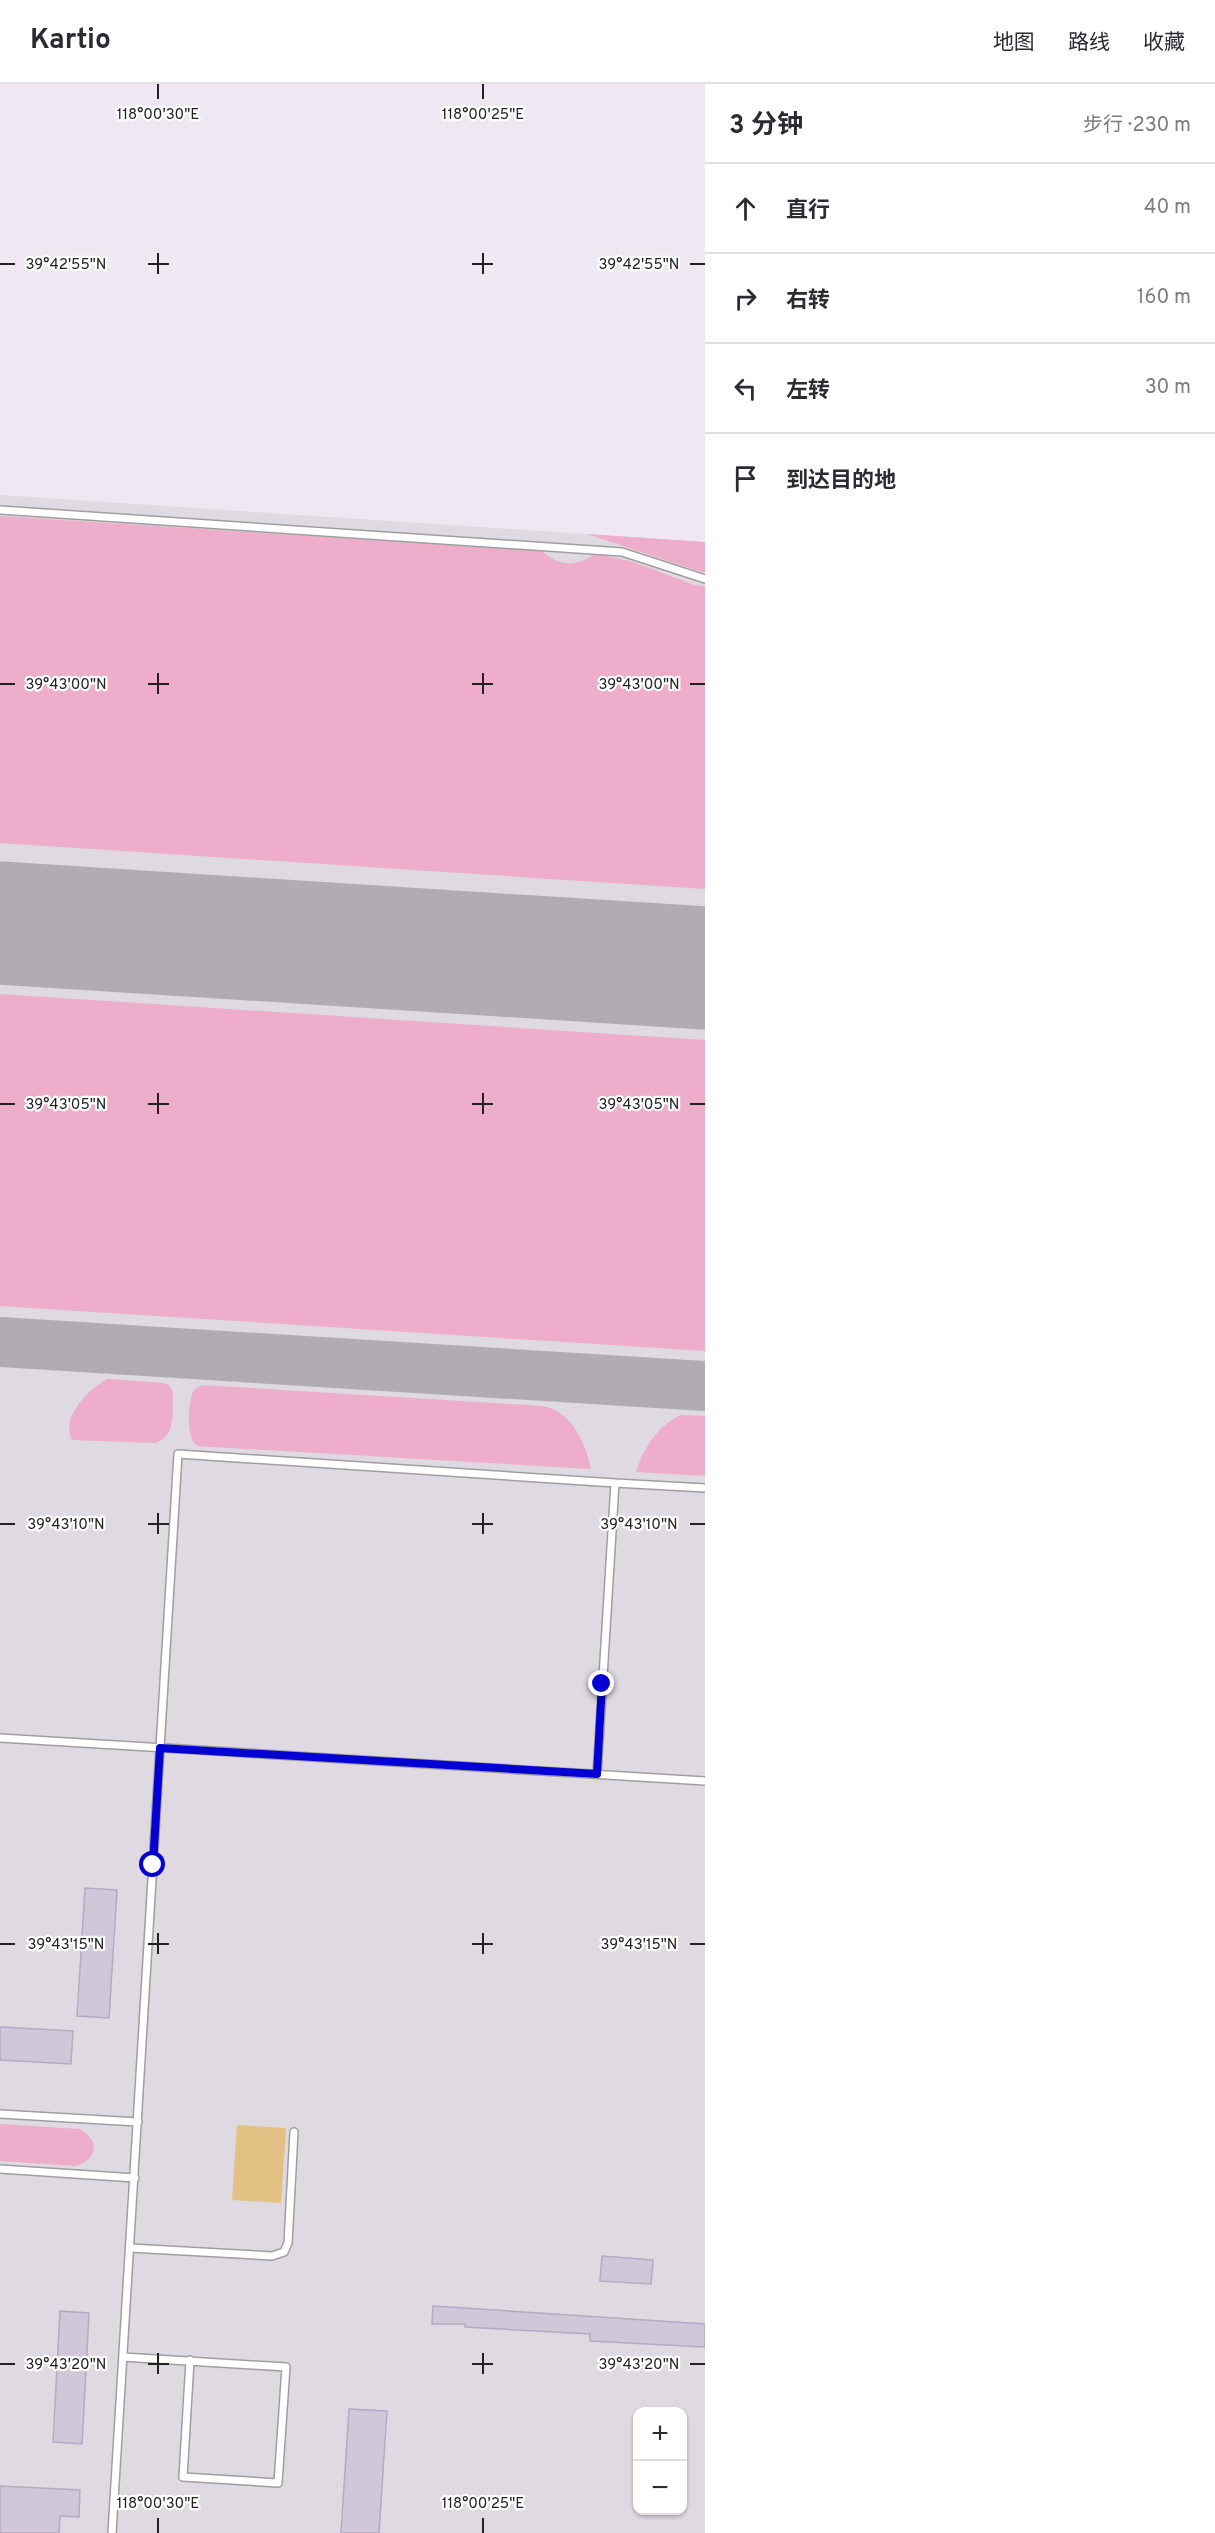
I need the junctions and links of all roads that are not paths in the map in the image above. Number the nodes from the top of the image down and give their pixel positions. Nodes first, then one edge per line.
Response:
1 (0, 510) edge
2 (705, 579) edge
3 (615, 1483) junction
4 (705, 1488) edge
5 (0, 1738) edge
6 (160, 1748) junction
7 (597, 1774) junction
8 (705, 1781) edge
9 (0, 2114) edge
10 (138, 2122) junction
11 (294, 2132) dead end
12 (0, 2169) edge
13 (135, 2178) junction
14 (130, 2248) junction
15 (123, 2356) junction
16 (190, 2360) junction
17 (112, 2533) edge

1 - 2 lane
3 - 4 lane
3 - 6 lane
3 - 7 lane
5 - 6 lane
6 - 7 lane
6 - 10 lane
7 - 8 lane
9 - 10 lane
10 - 13 lane
11 - 14 lane
12 - 13 lane
13 - 14 lane
14 - 15 lane
15 - 16 lane
15 - 17 lane
16 - 16 lane

